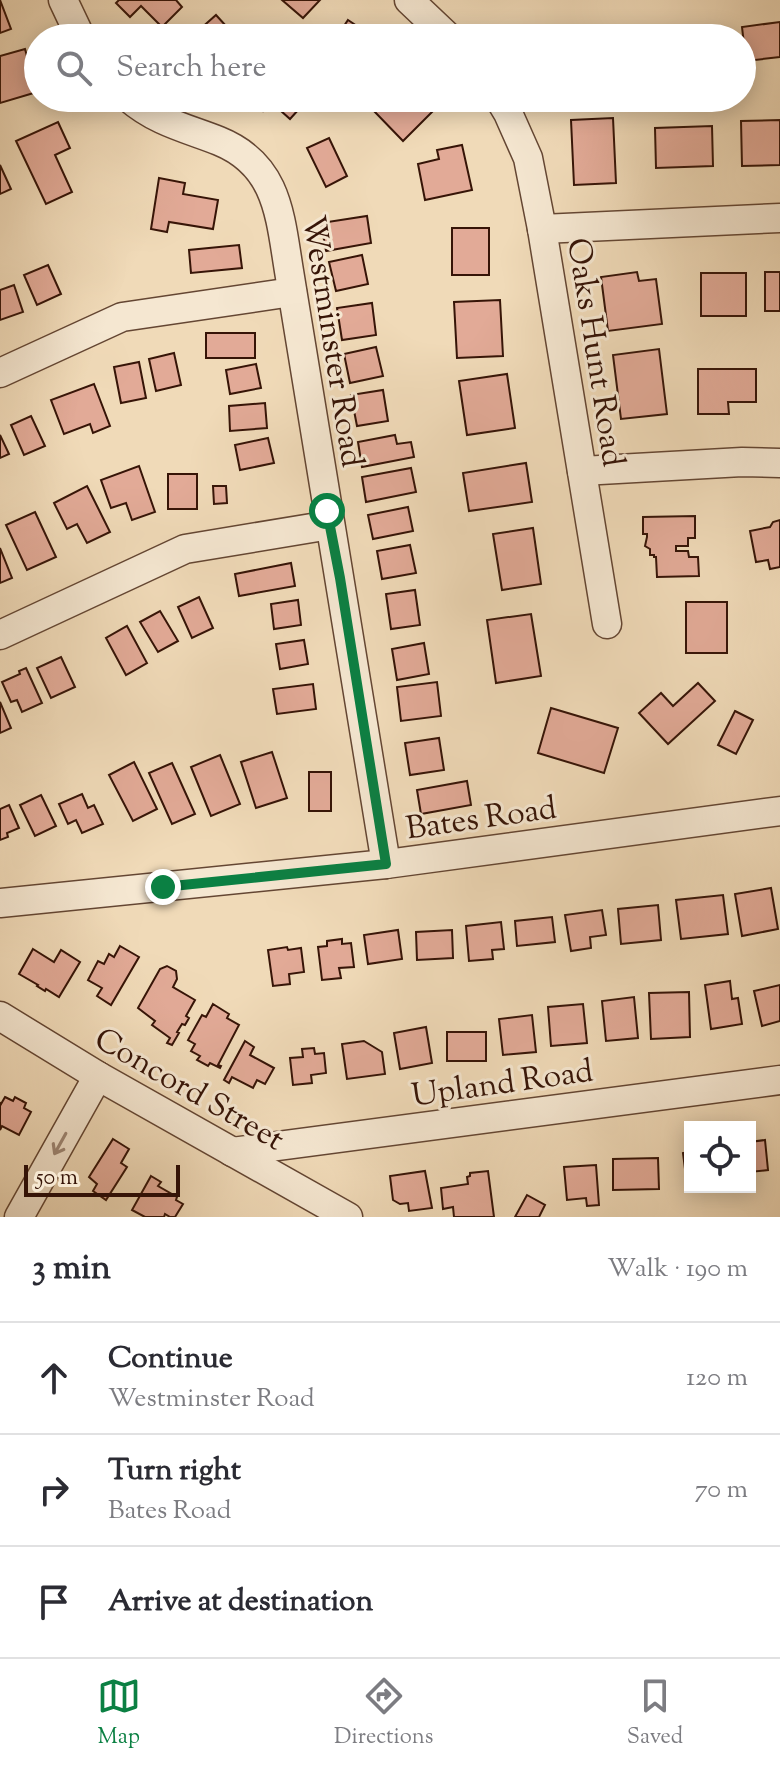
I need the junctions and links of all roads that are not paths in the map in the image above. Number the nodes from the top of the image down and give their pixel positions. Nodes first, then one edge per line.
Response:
1 (63, 0) edge
2 (409, 0) edge
3 (74, 24) edge
4 (434, 24) edge
5 (149, 112) edge
6 (507, 112) edge
7 (780, 218) edge
8 (542, 229) junction
9 (292, 292) junction
10 (0, 373) edge
11 (780, 463) edge
12 (582, 471) junction
13 (330, 525) junction
14 (607, 624) dead end
15 (0, 635) edge
16 (780, 811) edge
17 (386, 864) junction
18 (0, 903) edge
19 (0, 1016) edge
20 (98, 1076) junction
21 (780, 1080) edge
22 (232, 1152) junction
23 (19, 1217) edge
24 (348, 1217) edge

1 - 3 street
2 - 4 street
5 - 9 street, Westminster Road
6 - 8 street, Oaks Hunt Road
7 - 8 street
8 - 12 street, Oaks Hunt Road
9 - 10 street
9 - 13 street, Westminster Road
11 - 12 street
12 - 14 street, Oaks Hunt Road
13 - 15 street
13 - 17 street, Westminster Road
16 - 17 street, Bates Road
17 - 18 street, Bates Road
19 - 20 street, Concord Street
20 - 22 street, Concord Street
20 -> 23 street
21 - 22 street, Upland Road
22 - 24 street, Concord Street

